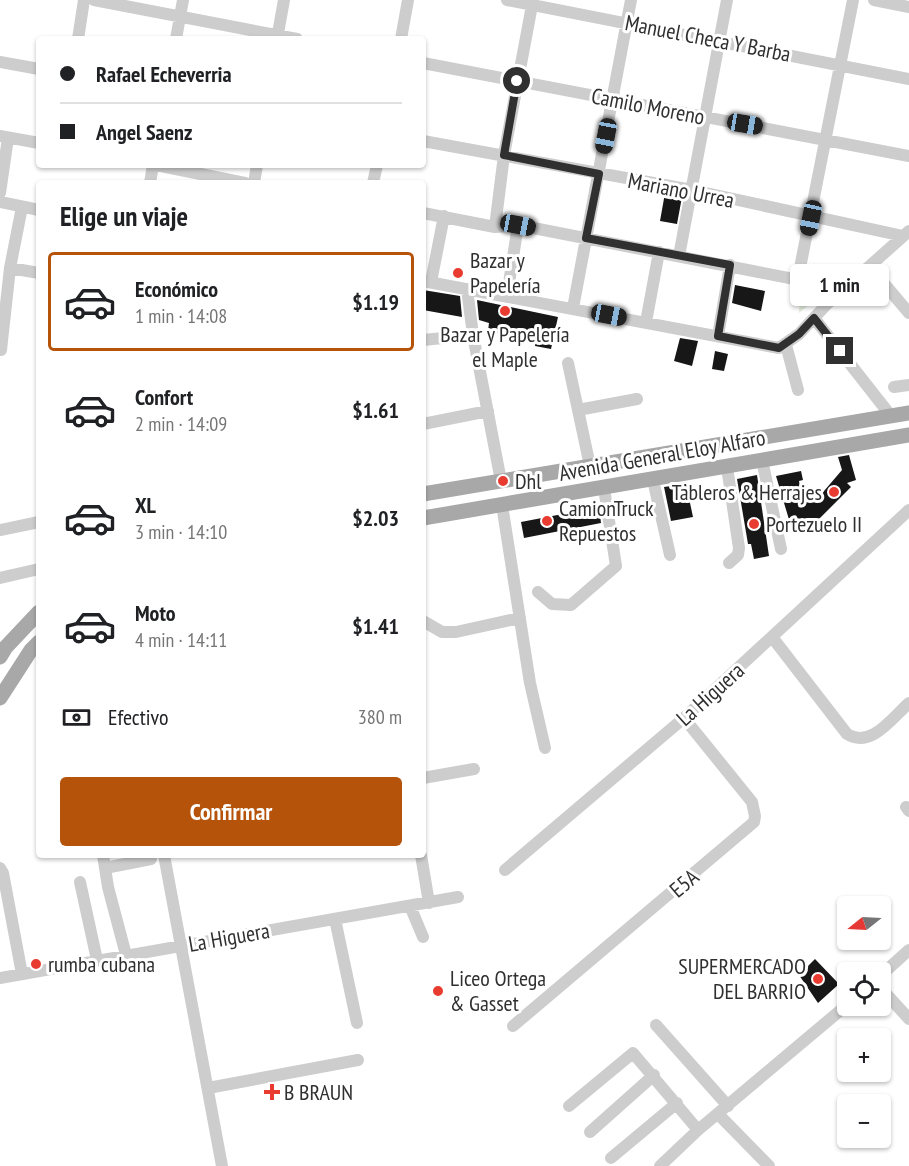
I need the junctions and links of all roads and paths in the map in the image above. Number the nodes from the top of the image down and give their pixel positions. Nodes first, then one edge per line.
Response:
1 (84, 0) edge
2 (94, 0) edge
3 (183, 0) edge
4 (284, 0) edge
5 (408, 0) edge
6 (507, 0) edge
7 (631, 0) edge
8 (727, 0) edge
9 (853, 0) edge
10 (874, 0) edge
11 (533, 2) edge
12 (909, 7) edge
13 (180, 17) junction
14 (626, 22) junction
15 (78, 36) edge
16 (177, 36) edge
17 (272, 36) edge
18 (277, 36) edge
19 (402, 36) edge
20 (719, 40) junction
21 (0, 62) edge
22 (841, 63) junction
23 (426, 64) edge
24 (36, 68) edge
25 (909, 79) edge
26 (517, 81) junction
27 (612, 99) junction
28 (705, 117) junction
29 (4, 137) edge
30 (825, 139) junction
31 (36, 142) edge
32 (426, 142) edge
33 (504, 155) junction
34 (909, 156) edge
35 (168, 168) edge
36 (599, 174) junction
37 (222, 180) edge
38 (692, 190) junction
39 (0, 193) edge
40 (0, 202) edge
41 (22, 207) junction
42 (36, 209) edge
43 (426, 213) edge
44 (444, 216) junction
45 (811, 218) junction
46 (518, 225) junction
47 (495, 227) junction
48 (906, 234) edge
49 (586, 238) junction
50 (659, 252) junction
51 (679, 256) junction
52 (730, 265) junction
53 (870, 267) junction
54 (10, 268) junction
55 (36, 272) edge
56 (798, 278) junction
57 (427, 281) edge
58 (467, 289) junction
59 (845, 289) junction
60 (4, 295) edge
61 (507, 296) junction
62 (573, 308) junction
63 (909, 314) edge
64 (814, 318) junction
65 (646, 322) junction
66 (473, 335) junction
67 (718, 336) junction
68 (426, 340) edge
69 (786, 345) junction
70 (1, 350) edge
71 (568, 363) dead end
72 (909, 385) edge
73 (894, 387) dead end
74 (798, 390) dead end
75 (637, 399) dead end
76 (578, 410) junction
77 (488, 411) junction
78 (909, 413) edge
79 (891, 416) junction
80 (426, 423) edge
81 (909, 435) edge
82 (762, 460) junction
83 (590, 466) junction
84 (727, 467) junction
85 (653, 480) junction
86 (501, 481) junction
87 (604, 488) junction
88 (426, 494) edge
89 (502, 505) junction
90 (909, 510) edge
91 (426, 518) edge
92 (36, 523) edge
93 (0, 530) edge
94 (782, 549) dead end
95 (670, 555) dead end
96 (729, 563) dead end
97 (36, 570) edge
98 (0, 578) edge
99 (538, 592) dead end
100 (36, 615) edge
101 (520, 618) junction
102 (426, 623) edge
103 (772, 637) junction
104 (36, 645) edge
105 (0, 657) edge
106 (0, 698) edge
107 (909, 703) edge
108 (684, 718) junction
109 (545, 748) dead end
110 (474, 769) dead end
111 (426, 777) edge
112 (104, 858) edge
113 (165, 858) edge
114 (422, 858) edge
115 (150, 859) dead end
116 (0, 868) edge
117 (105, 868) junction
118 (504, 870) dead end
119 (80, 882) dead end
120 (458, 897) dead end
121 (429, 903) junction
122 (410, 906) junction
123 (334, 919) junction
124 (423, 937) dead end
125 (181, 945) junction
126 (909, 950) edge
127 (126, 955) junction
128 (97, 960) junction
129 (891, 966) edge
130 (22, 974) junction
131 (0, 978) edge
132 (891, 999) edge
133 (837, 1013) edge
134 (909, 1019) edge
135 (357, 1023) dead end
136 (656, 1025) dead end
137 (513, 1026) dead end
138 (358, 1060) dead end
139 (654, 1075) junction
140 (208, 1088) junction
141 (677, 1103) junction
142 (569, 1106) dead end
143 (723, 1110) junction
144 (698, 1130) junction
145 (590, 1132) dead end
146 (611, 1158) dead end
147 (222, 1166) edge
148 (660, 1166) edge
149 (769, 1166) edge

1 - 15 street
2 - 13 street
3 - 13 street
4 - 18 street
5 - 19 street
6 - 11 street, Manuel Checa Y Barba
7 - 14 street
8 - 20 street
9 - 22 street
10 - 12 street
11 - 14 street, Manuel Checa Y Barba
11 - 26 street
13 - 16 street
13 - 17 street
14 - 20 street, Manuel Checa Y Barba
14 - 27 street
20 - 22 street, Manuel Checa Y Barba
20 - 28 street
21 - 24 street
22 - 25 street, Manuel Checa Y Barba
22 - 30 street
23 - 26 street, Camilo Moreno
26 - 27 street, Camilo Moreno
26 - 33 street
27 - 28 street, Camilo Moreno
27 - 36 street
28 - 30 street, Camilo Moreno
28 - 38 street
29 - 31 street
29 - 39 street
30 - 34 street, Camilo Moreno
30 - 45 street
32 - 33 street, Mariano Urrea
33 - 36 street, Mariano Urrea
33 - 47 street
35 - 37 street
36 - 38 street, Mariano Urrea
36 - 49 street
38 - 45 street, Mariano Urrea
38 - 51 street
40 - 41 street
41 - 42 street
41 - 54 street
43 - 44 street
44 - 47 street
44 - 57 street
45 - 48 street, Mariano Urrea
45 - 56 street
46 - 47 street
46 - 49 street
46 - 61 street
48 - 53 street
49 - 50 street
49 - 62 street
50 - 51 street
50 - 65 street
51 - 52 street
52 - 56 street
52 - 67 street
53 - 59 street
53 - 63 street
54 - 55 street
54 - 60 street
56 - 59 street
57 - 58 street
58 - 61 street
58 - 66 street
59 - 64 street
60 - 70 street
61 - 62 street
62 - 65 street
64 - 69 street
64 - 79 street
65 - 67 street
66 - 68 street
66 - 77 street
67 - 69 street
69 - 74 street
71 - 76 street
72 - 73 street
75 - 76 street
76 - 83 street
77 - 80 street
77 - 86 street
78 - 79 main road, Avenida General Eloy Alfaro
79 - 83 main road, Avenida General Eloy Alfaro
81 - 82 main road, Avenida General Eloy Alfaro
82 - 84 main road, Avenida General Eloy Alfaro
82 - 94 street
83 - 86 main road, Avenida General Eloy Alfaro
84 - 85 main road, Avenida General Eloy Alfaro
84 - 96 street
85 - 87 main road, Avenida General Eloy Alfaro
85 - 95 street
86 - 88 main road, Avenida General Eloy Alfaro
87 - 89 main road, Avenida General Eloy Alfaro
87 - 99 street
89 - 91 main road, Avenida General Eloy Alfaro
89 - 101 street
90 - 103 street, La Higuera
92 - 93 street
97 - 98 street
100 - 105 main road
101 - 102 street
101 - 109 street
103 - 107 street
103 - 108 street, La Higuera
104 - 106 main road
108 - 118 street, La Higuera
108 - 137 street, E5A
110 - 111 street
112 - 117 street
113 - 125 street
114 - 121 street
115 - 117 street
116 - 130 street
117 - 127 street
119 - 128 street
120 - 121 street, La Higuera
121 - 122 street, La Higuera
122 - 123 street, La Higuera
122 - 124 street
123 - 125 street, La Higuera
123 - 135 street
125 - 127 street, La Higuera
125 - 140 street
126 - 129 street
127 - 128 street, La Higuera
128 - 130 street, La Higuera
130 - 131 street, La Higuera
132 - 134 street
133 - 143 street
136 - 143 street
138 - 140 street
139 - 141 street
139 - 142 street
139 - 145 street
140 - 147 street
141 - 144 street
141 - 146 street
143 - 144 street
143 - 149 street
144 - 148 street

